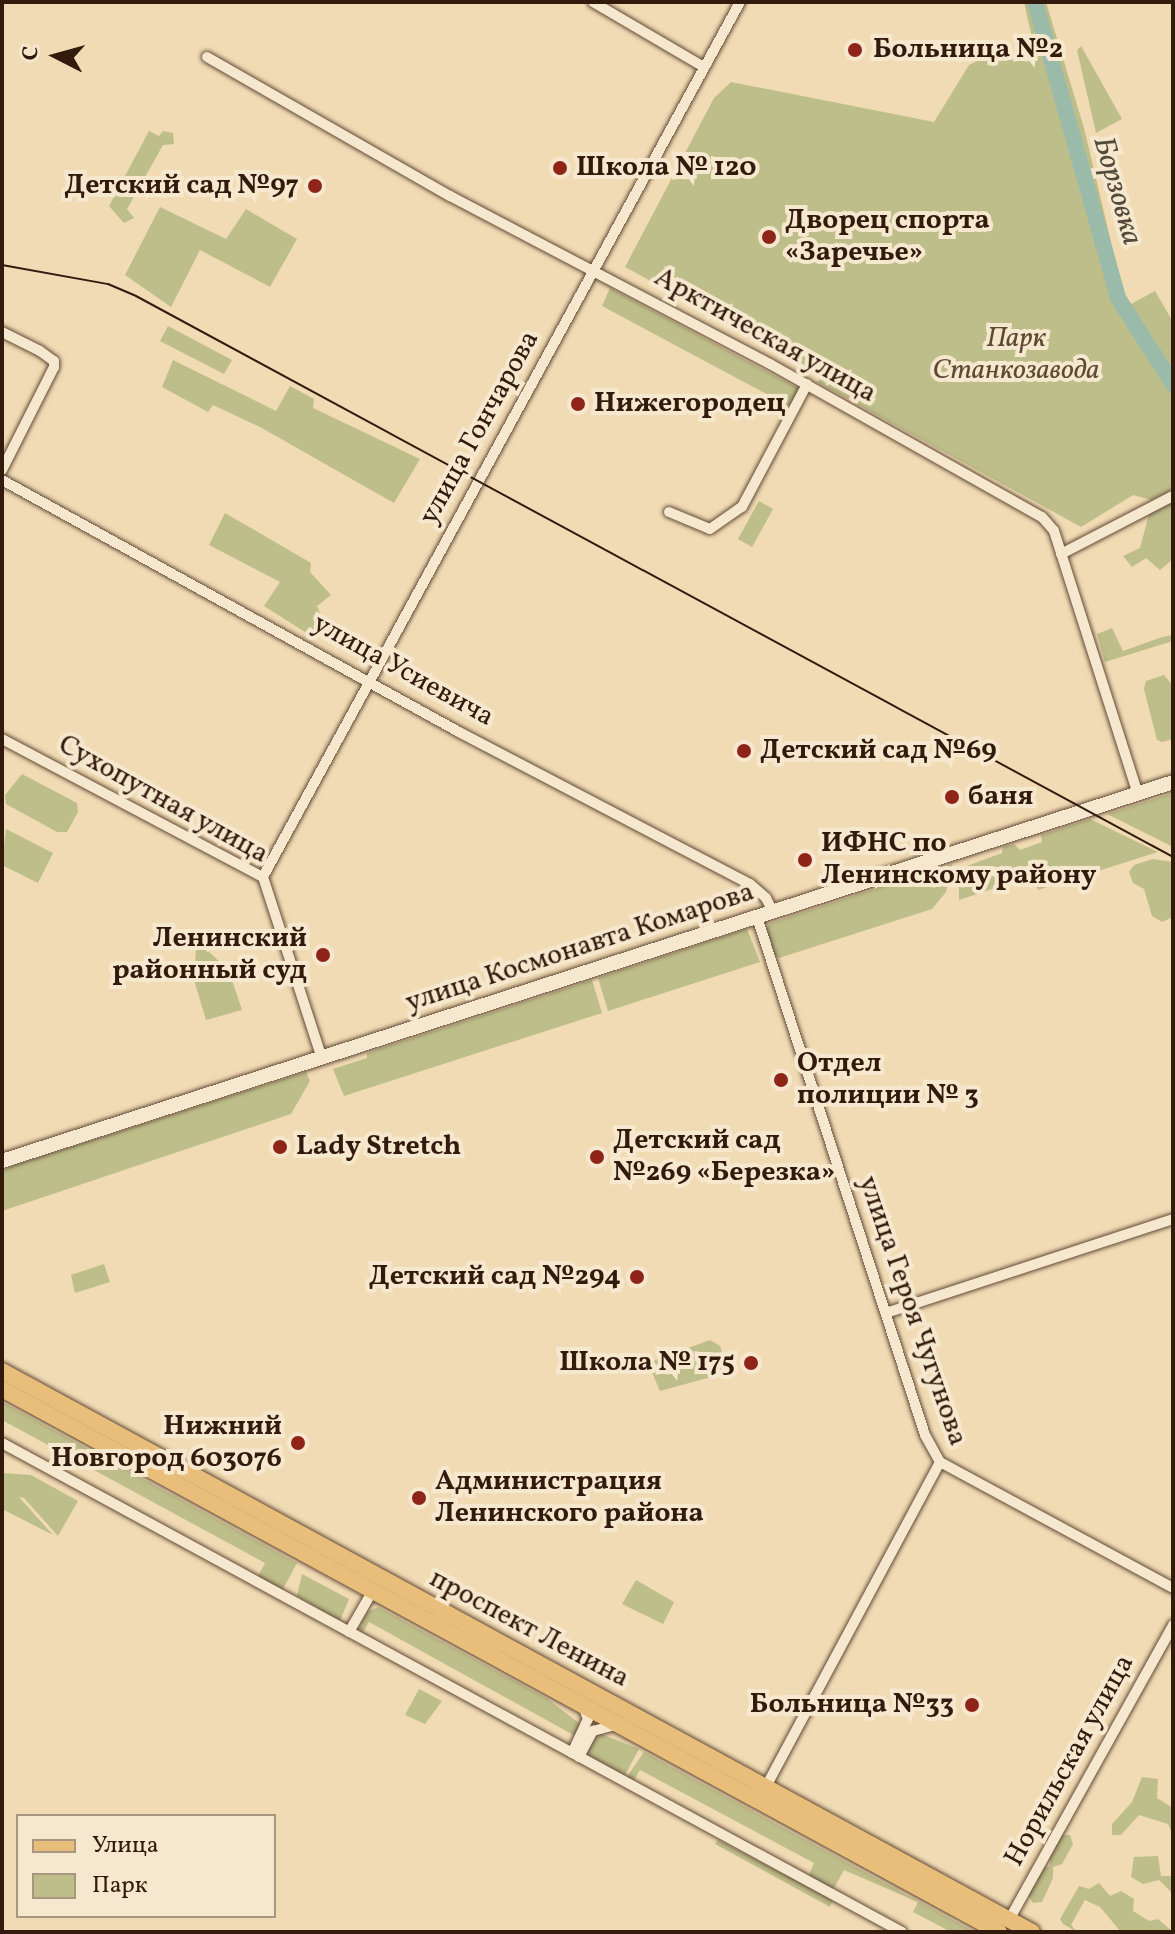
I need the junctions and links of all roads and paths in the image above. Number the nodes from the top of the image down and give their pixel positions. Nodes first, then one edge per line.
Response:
1 (593, 2) edge
2 (740, 2) edge
3 (207, 57) dead end
4 (704, 67) junction
5 (592, 270) junction
6 (2, 332) edge
7 (807, 384) junction
8 (2, 470) edge
9 (2, 480) edge
10 (1173, 496) edge
11 (669, 512) dead end
12 (1061, 554) junction
13 (371, 681) junction
14 (2, 739) edge
15 (1173, 782) edge
16 (1138, 794) junction
17 (263, 877) junction
18 (773, 912) junction
19 (757, 917) junction
20 (322, 1059) junction
21 (2, 1161) edge
22 (1173, 1219) edge
23 (886, 1313) junction
24 (2, 1371) edge
25 (2, 1389) edge
26 (2, 1443) edge
27 (940, 1462) junction
28 (1173, 1588) edge
29 (372, 1592) junction
30 (1173, 1625) edge
31 (349, 1632) junction
32 (583, 1706) junction
33 (617, 1724) junction
34 (575, 1755) junction
35 (766, 1786) junction
36 (1004, 1926) edge
37 (902, 1932) edge
38 (1032, 1932) edge

1 - 4 street
2 - 4 street, улица Гончарова
3 - 5 street, Арктическая улица
4 - 5 street, улица Гончарова
5 - 7 street, Арктическая улица
5 - 13 street, улица Гончарова
6 - 8 street
7 - 11 street
7 - 12 street, Арктическая улица
9 - 13 street, улица Усиевича
10 - 12 street
12 - 16 street, Арктическая улица
13 - 17 street, улица Гончарова
13 - 18 street, улица Усиевича
14 - 17 street, Сухопутная улица
15 - 16 street, улица Космонавта Комарова
16 - 18 street, улица Космонавта Комарова
17 - 20 street, Сухопутная улица
18 - 19 street, улица Космонавта Комарова
19 - 20 street, улица Космонавта Комарова
19 - 23 street, улица Героя Чугунова
20 - 21 street, улица Космонавта Комарова
22 - 23 street
23 - 27 street, улица Героя Чугунова
24 - 35 main road, проспект Ленина
25 - 29 main road, проспект Ленина
26 - 31 street
27 - 28 street
27 - 35 street, улица Героя Чугунова
29 - 31 street
29 - 32 main road, проспект Ленина
30 - 36 street, Норильская улица
31 - 34 street
32 - 33 main road, проспект Ленина
32 - 34 street
33 - 34 street
33 - 36 main road, проспект Ленина
34 - 37 street
35 - 36 main road, проспект Ленина
36 - 38 main road, проспект Ленина

